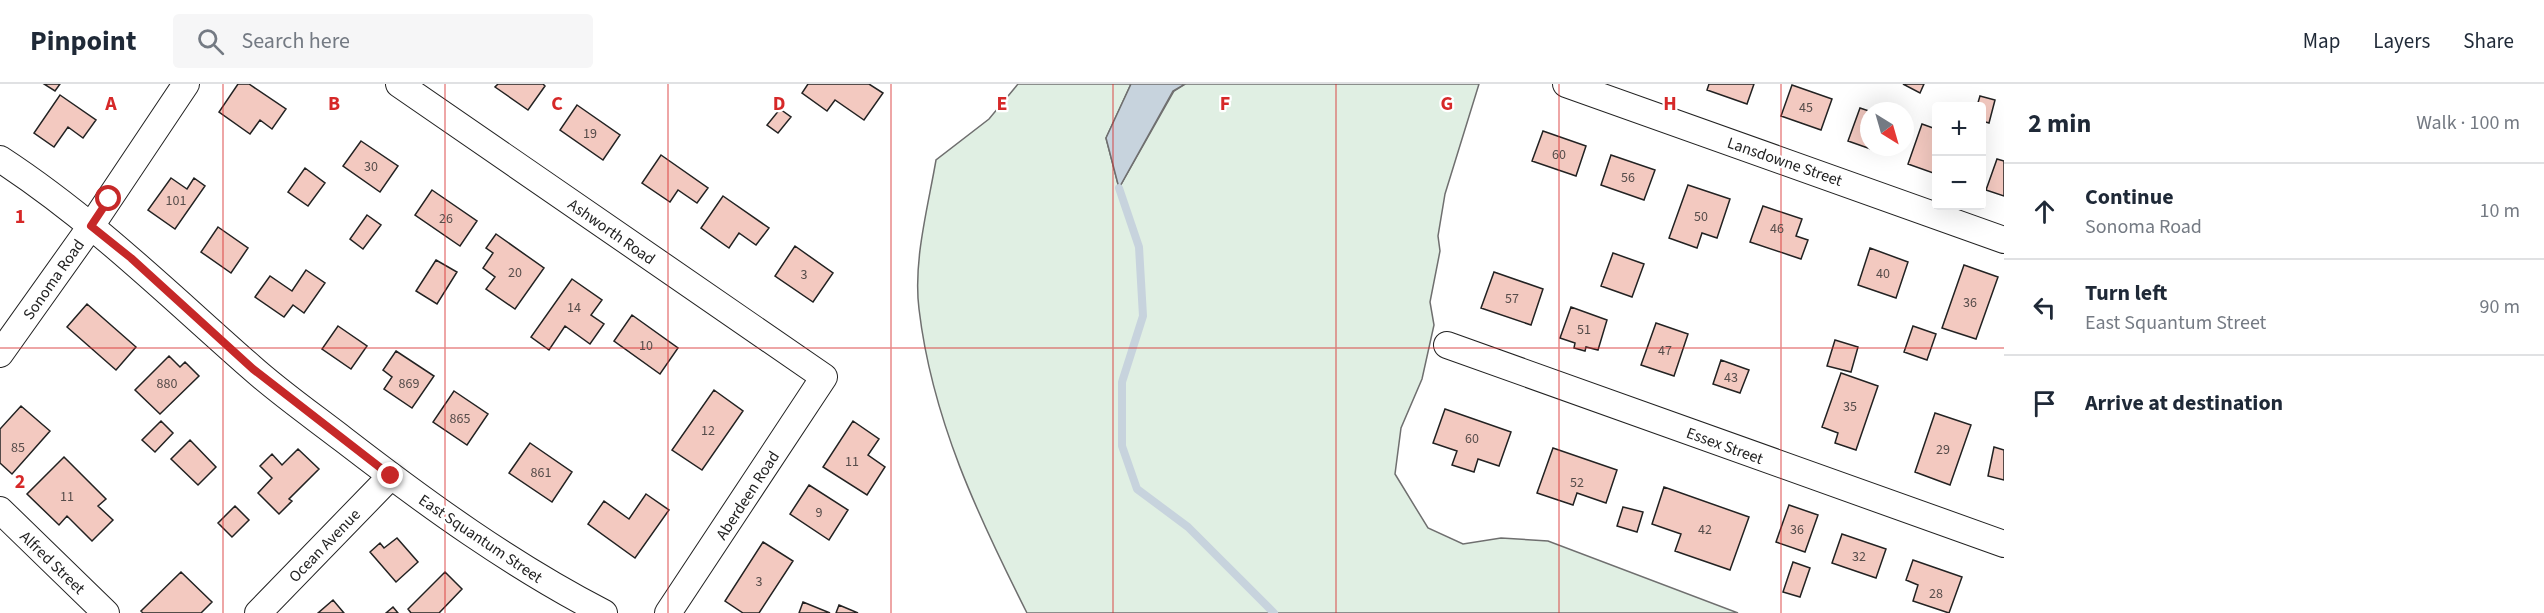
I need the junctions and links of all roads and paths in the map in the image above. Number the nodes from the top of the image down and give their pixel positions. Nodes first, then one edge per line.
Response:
1 (186, 84) edge
2 (399, 84) edge
3 (1566, 84) edge
4 (0, 159) edge
5 (91, 226) junction
6 (2004, 240) edge
7 (1447, 345) dead end
8 (0, 354) edge
9 (824, 377) joint
10 (391, 476) junction
11 (0, 510) edge
12 (2004, 544) edge
13 (105, 613) edge
14 (258, 613) edge
15 (604, 613) edge
16 (668, 613) edge

1 - 5 street, Sonoma Road
2 - 9 street, Ashworth Road
3 - 6 street, Lansdowne Street
4 - 5 street, East Squantum Street
5 - 8 street, Sonoma Road
5 - 10 street, East Squantum Street
7 - 12 street, Essex Street
9 - 16 street, Aberdeen Road
10 - 14 street, Ocean Avenue
10 - 15 street, East Squantum Street
11 - 13 street, Alfred Street

